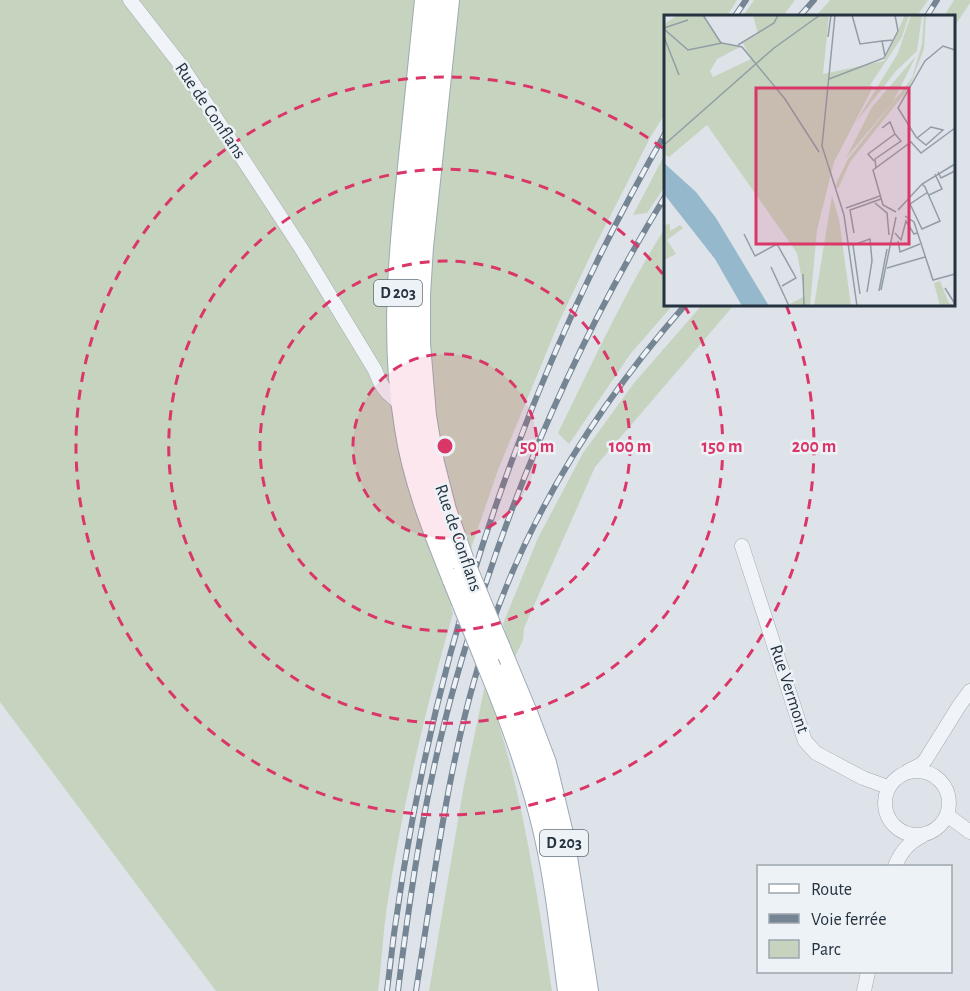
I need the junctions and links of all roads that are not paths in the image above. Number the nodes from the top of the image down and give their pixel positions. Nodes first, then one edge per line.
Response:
1 (130, 0) edge
2 (426, 0) edge
3 (448, 0) edge
4 (398, 342) junction
5 (375, 370) junction
6 (402, 405) junction
7 (742, 546) dead end
8 (459, 572) junction
9 (970, 691) edge
10 (935, 746) junction
11 (904, 773) junction
12 (938, 778) junction
13 (888, 787) junction
14 (947, 815) junction
15 (887, 817) junction
16 (932, 832) junction
17 (970, 832) edge
18 (894, 865) edge
19 (895, 865) edge
20 (868, 973) edge
21 (569, 991) edge
22 (587, 991) edge
23 (864, 991) edge

1 - 5 street, Rue de Conflans
2 - 4 main road, Rue de Conflans / D 203
3 - 8 main road, Rue de Conflans / D 203
4 - 5 street
4 - 6 main road, Rue de Conflans / D 203
5 - 6 street, Rue de Conflans
6 - 8 main road, Rue de Conflans / D 203
7 - 13 street, Rue Vermont
8 - 21 main road, Rue de Conflans / D 203, bridge
8 - 22 main road, Rue de Conflans / D 203, bridge
9 - 10 street
10 - 11 street
10 - 12 street
11 - 12 street
11 - 13 street
12 - 14 street
13 - 15 street
14 - 16 street
14 - 17 street
15 - 16 street
15 - 18 street
16 - 19 street
20 - 23 street

